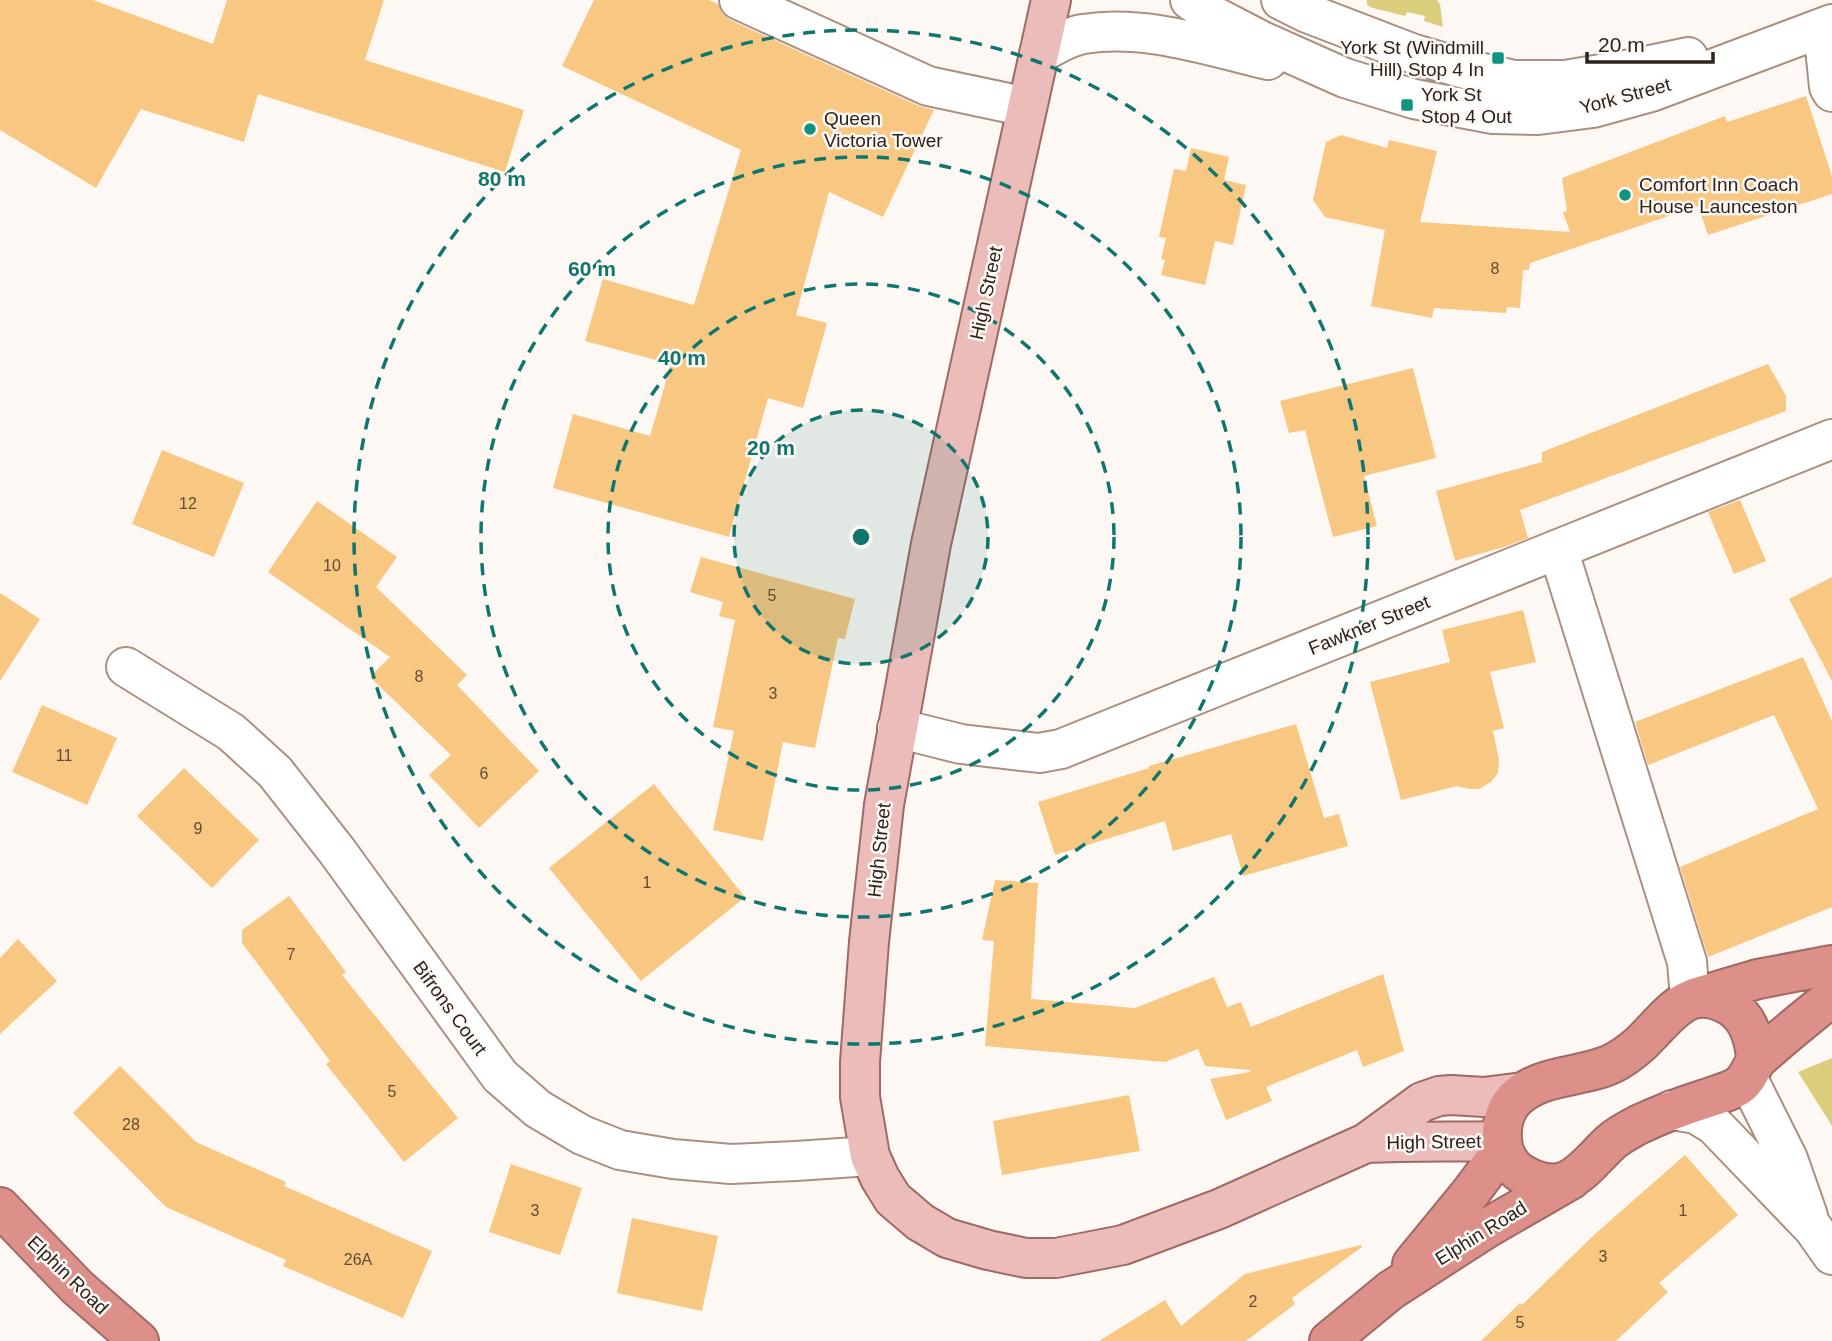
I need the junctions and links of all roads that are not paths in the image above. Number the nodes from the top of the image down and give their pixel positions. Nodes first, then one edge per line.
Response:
1 (739, 0) edge
2 (1051, 0) edge
3 (1190, 0) edge
4 (1281, 0) edge
5 (1828, 26) edge
6 (1039, 54) junction
7 (1345, 78) junction
8 (1832, 92) edge
9 (1027, 107) junction
10 (1832, 439) edge
11 (1558, 549) junction
12 (125, 667) dead end
13 (897, 728) junction
14 (1832, 965) edge
15 (1832, 997) edge
16 (1691, 999) junction
17 (1752, 1070) junction
18 (1522, 1093) junction
19 (1672, 1110) junction
20 (1366, 1143) junction
21 (1502, 1145) junction
22 (870, 1156) junction
23 (1573, 1178) junction
24 (0, 1207) edge
25 (1822, 1242) edge
26 (1391, 1290) junction
27 (139, 1341) edge
28 (1329, 1341) edge

1 - 9 street
2 - 6 main road, High Street
3 - 7 street, York Street
4 - 5 street, York Street
5 - 7 street, York Street
5 - 8 street
6 - 7 street
6 - 9 main road, High Street
9 - 13 main road, High Street
10 - 11 street, Fawkner Street
11 - 13 street, Fawkner Street
11 - 16 street
12 - 22 street, Bifrons Court
13 - 22 main road, High Street
14 - 16 highway
15 - 17 highway, Elphin Road
16 - 17 highway
16 - 18 highway
17 - 19 highway, Elphin Road
17 - 25 street
18 - 20 main road, High Street
18 - 21 highway
19 - 23 highway, Elphin Road
19 - 25 street
20 - 21 main road, High Street
20 - 22 main road, High Street
21 - 23 highway
21 - 26 highway, Elphin Road
23 - 26 highway, Elphin Road
24 - 27 highway, Elphin Road
26 - 28 highway, Elphin Road

